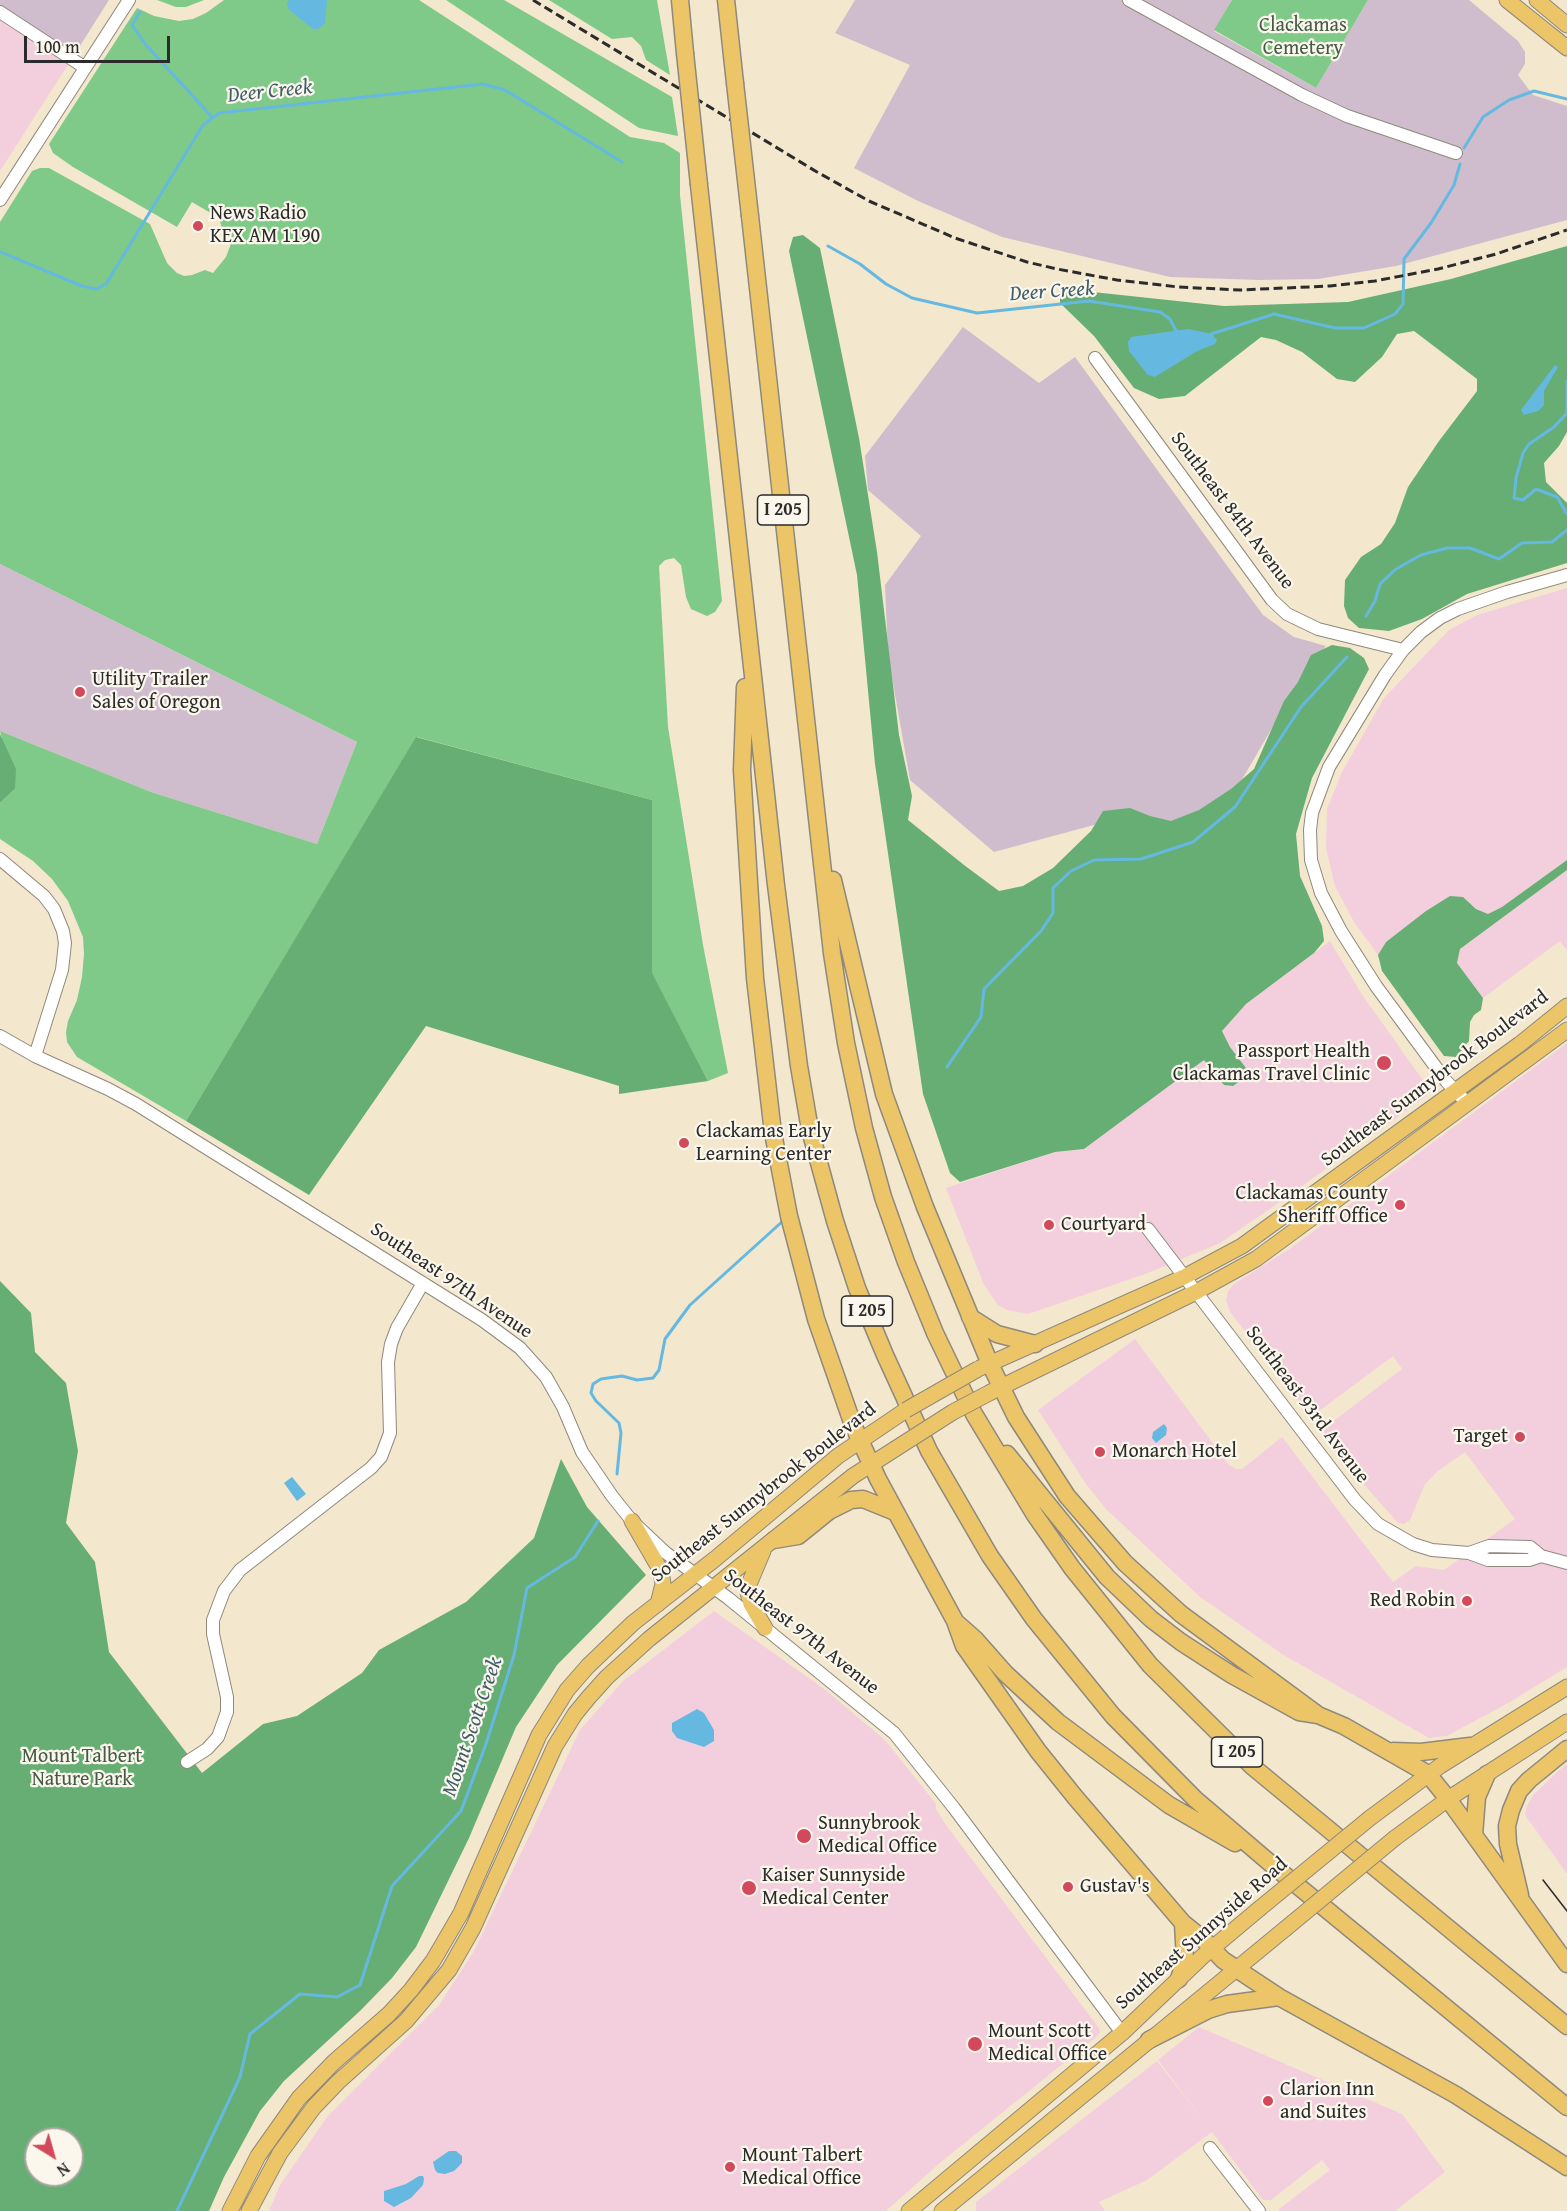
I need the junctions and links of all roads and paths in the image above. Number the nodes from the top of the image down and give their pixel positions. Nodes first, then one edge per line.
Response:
1 (129, 0) edge
2 (680, 0) edge
3 (726, 0) edge
4 (1129, 0) edge
5 (1507, 0) edge
6 (1537, 0) edge
7 (0, 12) edge
8 (1567, 25) edge
9 (1567, 48) edge
10 (84, 66) junction
11 (1456, 153) dead end
12 (0, 200) edge
13 (1095, 358) dead end
14 (1567, 575) edge
15 (747, 633) junction
16 (1403, 650) junction
17 (815, 804) junction
18 (0, 859) edge
19 (1567, 1006) edge
20 (1567, 1030) edge
21 (0, 1036) edge
22 (35, 1056) junction
23 (1455, 1091) junction
24 (1468, 1104) junction
25 (1322, 1189) junction
26 (1301, 1227) junction
27 (1148, 1229) dead end
28 (1184, 1276) junction
29 (423, 1283) junction
30 (1196, 1292) junction
31 (970, 1317) junction
32 (1035, 1344) junction
33 (984, 1366) junction
34 (996, 1390) junction
35 (974, 1414) junction
36 (860, 1441) junction
37 (871, 1464) junction
38 (895, 1512) junction
39 (632, 1521) junction
40 (770, 1543) junction
41 (1567, 1563) edge
42 (695, 1575) junction
43 (714, 1588) junction
44 (658, 1604) junction
45 (955, 1621) junction
46 (765, 1628) junction
47 (1567, 1687) edge
48 (1318, 1715) junction
49 (1567, 1722) edge
50 (1470, 1746) junction
51 (1567, 1749) edge
52 (1389, 1751) junction
53 (187, 1762) dead end
54 (1428, 1774) junction
55 (1487, 1774) junction
56 (1448, 1799) junction
57 (508, 1805) junction
58 (1474, 1835) junction
59 (1270, 1863) junction
60 (485, 1900) junction
61 (1521, 1901) junction
62 (1183, 1923) junction
63 (1212, 1949) junction
64 (1567, 1964) edge
65 (1235, 1969) junction
66 (1179, 1979) junction
67 (1279, 1997) junction
68 (1567, 2026) edge
69 (1122, 2033) junction
70 (1149, 2040) junction
71 (1567, 2107) edge
72 (1209, 2148) dead end
73 (1567, 2167) edge
74 (932, 2191) junction
75 (948, 2209) edge
76 (230, 2211) edge
77 (249, 2211) edge
78 (909, 2211) edge
79 (1259, 2211) edge

1 - 10 street
2 - 15 highway, I 205, bridge
3 - 17 highway, I 205, bridge
4 - 11 street
5 - 9 main road
6 - 8 main road
7 - 10 street
10 - 12 street
13 - 16 street, Southeast 84th Avenue
14 - 16 street
15 - 36 highway
15 - 59 highway, I 205
16 - 23 street
17 - 31 highway
17 - 35 highway, I 205
18 - 22 street
19 - 23 main road, Southeast Sunnybrook Boulevard
20 - 24 main road, Southeast Sunnybrook Boulevard
21 - 22 street, Southeast 97th Avenue
22 - 29 street, Southeast 97th Avenue
23 - 24 street
23 - 25 main road, Southeast Sunnybrook Boulevard
24 - 26 main road, Southeast Sunnybrook Boulevard
25 - 26 main road
25 - 28 main road, Southeast Sunnybrook Boulevard
26 - 30 main road, Southeast Sunnybrook Boulevard
27 - 28 street, Southeast 93rd Avenue
28 - 30 street, Southeast 93rd Avenue
28 - 32 main road, Southeast Sunnybrook Boulevard
29 - 39 street, Southeast 97th Avenue
29 - 53 street
30 - 34 main road, Southeast Sunnybrook Boulevard
30 - 41 street, Southeast 93rd Avenue
31 - 32 highway
31 - 33 highway
32 - 33 main road, Southeast Sunnybrook Boulevard
33 - 34 highway
33 - 36 main road, Southeast Sunnybrook Boulevard, bridge
34 - 37 main road, Southeast Sunnybrook Boulevard, bridge
34 - 48 highway
35 - 48 highway
35 - 68 highway, I 205
36 - 37 highway
36 - 42 main road, Southeast Sunnybrook Boulevard
37 - 38 highway
37 - 40 main road, Southeast Sunnybrook Boulevard
38 - 40 highway
38 - 45 highway
39 - 42 street, Southeast 97th Avenue
39 - 44 main road
40 - 43 main road, Southeast Sunnybrook Boulevard
40 - 46 main road
42 - 43 street, Southeast 97th Avenue
42 - 44 main road, Southeast Sunnybrook Boulevard
43 - 46 street, Southeast 97th Avenue
43 - 60 main road, Southeast Sunnybrook Boulevard
44 - 57 main road, Southeast Sunnybrook Boulevard
45 - 59 highway
45 - 62 highway
46 - 69 street, Southeast 97th Avenue
47 - 50 main road, Southeast Sunnyside Road
48 - 52 highway
49 - 55 main road
50 - 52 highway
50 - 54 main road, Southeast Sunnyside Road
51 - 61 highway
52 - 54 highway
54 - 56 highway
54 - 63 main road, Southeast Sunnyside Road, bridge
55 - 56 main road
55 - 58 highway
56 - 58 highway
56 - 65 main road, bridge
57 - 60 main road
57 - 76 main road, Southeast Sunnybrook Boulevard
58 - 61 highway
59 - 71 highway, I 205
60 - 77 main road, Southeast Sunnybrook Boulevard
61 - 64 highway
62 - 63 highway
62 - 66 highway
63 - 65 highway
63 - 66 main road, Southeast Sunnyside Road
65 - 67 highway
65 - 70 main road
66 - 69 main road, Southeast Sunnyside Road
67 - 70 highway
67 - 73 highway
69 - 74 main road, Southeast Sunnyside Road
70 - 75 main road
72 - 79 street
74 - 75 main road
74 - 78 main road, Southeast Sunnyside Road

